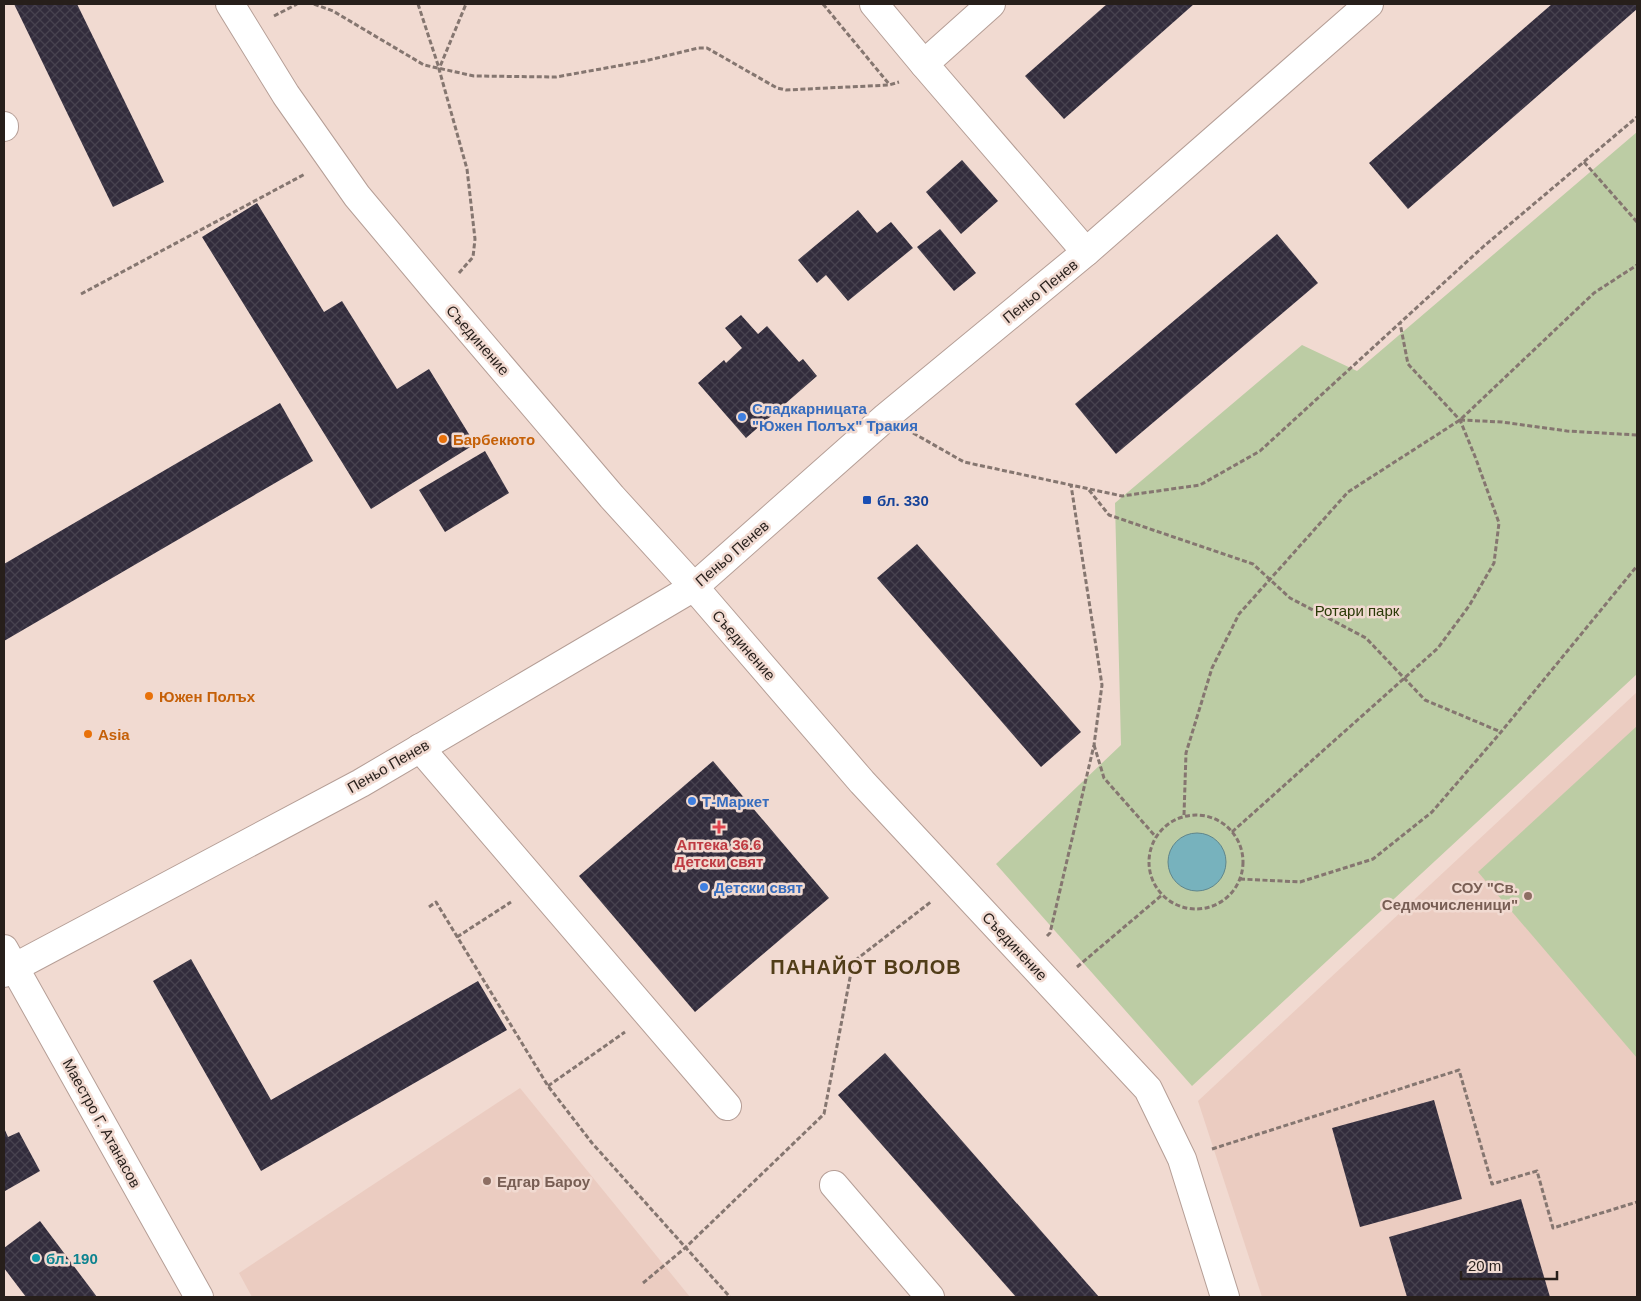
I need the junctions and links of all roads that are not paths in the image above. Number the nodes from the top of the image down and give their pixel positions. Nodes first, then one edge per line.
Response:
1 (230, 4) edge
2 (874, 4) edge
3 (992, 4) edge
4 (1368, 4) edge
5 (924, 64) junction
6 (1086, 252) junction
7 (694, 587) junction
8 (420, 748) junction
9 (7, 963) edge
10 (727, 1106) dead end
11 (834, 1184) dead end
12 (200, 1297) edge
13 (930, 1297) edge
14 (1225, 1297) edge

1 - 7 street, Съединение
2 - 5 street
3 - 5 street
4 - 6 street, Пеньо Пенев
5 - 6 street
6 - 7 street, Пеньо Пенев
7 - 8 street, Пеньо Пенев
7 - 14 street, Съединение
8 - 9 street, Пеньо Пенев
8 - 10 street
9 - 12 street, Маестро Г. Атанасов
11 - 13 street

